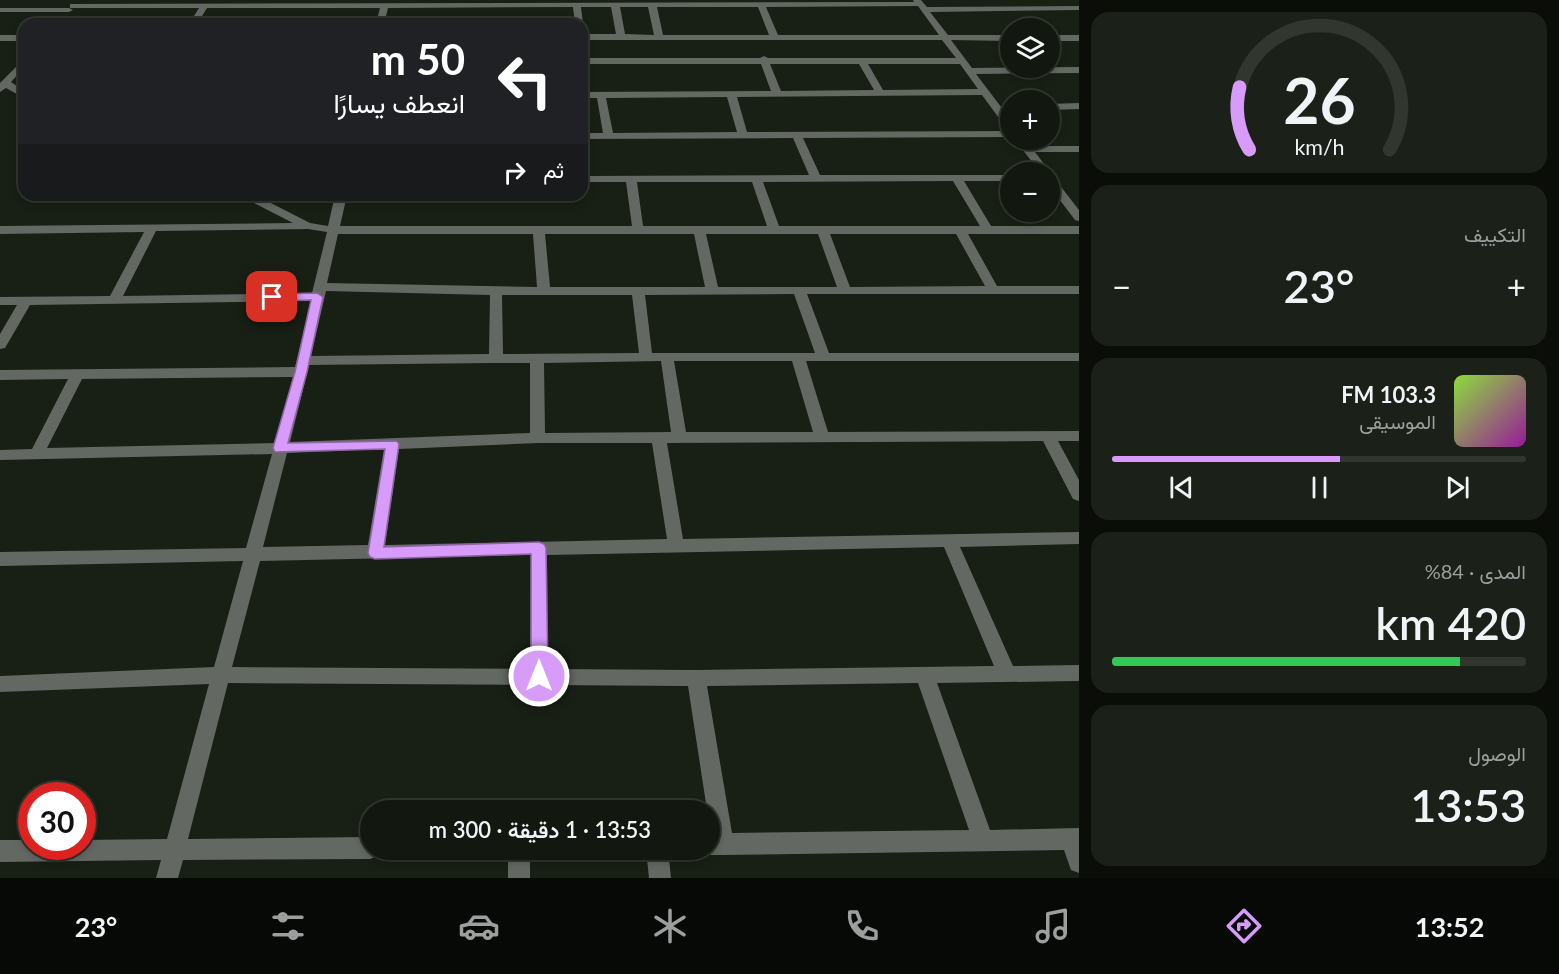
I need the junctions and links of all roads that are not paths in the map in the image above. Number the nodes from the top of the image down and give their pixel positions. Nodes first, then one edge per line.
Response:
1 (627, 2) edge
2 (742, 2) edge
3 (824, 2) edge
4 (174, 3) edge
5 (323, 3) edge
6 (359, 3) edge
7 (444, 3) edge
8 (506, 3) edge
9 (658, 3) edge
10 (761, 4) junction
11 (385, 5) junction
12 (577, 5) junction
13 (615, 5) junction
14 (920, 5) edge
15 (204, 7) junction
16 (71, 8) edge
17 (1079, 8) edge
18 (0, 10) edge
19 (197, 18) edge
20 (382, 18) edge
21 (578, 18) edge
22 (774, 36) junction
23 (943, 36) junction
24 (588, 37) edge
25 (621, 37) junction
26 (654, 37) junction
27 (0, 38) edge
28 (18, 38) edge
29 (1000, 38) edge
30 (1060, 38) edge
31 (1079, 38) edge
32 (702, 48) junction
33 (796, 48) junction
34 (831, 48) junction
35 (764, 59) junction
36 (588, 60) edge
37 (652, 60) junction
38 (862, 61) junction
39 (962, 61) junction
40 (18, 69) edge
41 (1000, 70) edge
42 (1060, 70) edge
43 (1079, 70) edge
44 (0, 71) edge
45 (16, 71) junction
46 (969, 71) junction
47 (3, 86) edge
48 (18, 92) edge
49 (985, 92) junction
50 (777, 93) junction
51 (880, 93) junction
52 (731, 94) junction
53 (588, 95) edge
54 (601, 95) junction
55 (1079, 106) edge
56 (1060, 107) edge
57 (996, 108) junction
58 (1000, 108) edge
59 (1000, 113) edge
60 (1000, 134) edge
61 (588, 136) edge
62 (609, 136) junction
63 (743, 136) junction
64 (797, 136) junction
65 (1060, 149) edge
66 (1079, 149) edge
67 (1028, 150) edge
68 (1037, 162) edge
69 (816, 178) junction
70 (1000, 178) edge
71 (588, 179) edge
72 (631, 179) junction
73 (756, 179) junction
74 (957, 179) junction
75 (1061, 195) joint
76 (1079, 195) edge
77 (259, 201) edge
78 (340, 201) edge
79 (1079, 218) edge
80 (308, 226) junction
81 (638, 229) junction
82 (699, 229) junction
83 (774, 229) junction
84 (0, 230) edge
85 (151, 230) junction
86 (333, 230) junction
87 (539, 230) junction
88 (823, 230) junction
89 (960, 230) junction
90 (987, 230) junction
91 (1079, 230) edge
92 (544, 290) junction
93 (638, 290) junction
94 (712, 290) junction
95 (799, 290) junction
96 (845, 290) junction
97 (993, 290) junction
98 (1079, 290) edge
99 (496, 291) junction
100 (318, 292) junction
101 (116, 299) junction
102 (0, 301) edge
103 (25, 302) junction
104 (0, 345) edge
105 (646, 357) junction
106 (1079, 357) edge
107 (667, 358) junction
108 (798, 358) junction
109 (824, 358) junction
110 (537, 359) junction
111 (496, 360) junction
112 (302, 367) junction
113 (0, 375) edge
114 (77, 375) junction
115 (1079, 436) edge
116 (1048, 437) junction
117 (538, 438) junction
118 (659, 438) junction
119 (679, 438) junction
120 (822, 438) junction
121 (392, 444) junction
122 (280, 448) junction
123 (0, 455) edge
124 (36, 455) junction
125 (1079, 495) edge
126 (1079, 538) edge
127 (950, 540) junction
128 (676, 547) junction
129 (539, 548) junction
130 (375, 553) junction
131 (253, 555) junction
132 (0, 559) edge
133 (1079, 673) edge
134 (1007, 674) junction
135 (221, 675) junction
136 (539, 676) junction
137 (925, 676) junction
138 (696, 678) junction
139 (0, 684) edge
140 (711, 800) edge
141 (1074, 839) edge
142 (984, 841) junction
143 (720, 844) edge
144 (360, 848) edge
145 (175, 850) junction
146 (0, 851) edge
147 (519, 860) edge
148 (658, 860) edge
149 (1079, 862) edge
150 (167, 878) edge
151 (519, 878) edge
152 (660, 878) edge

1 - 9 street
1 - 13 street
2 - 9 street
2 - 10 street
3 - 10 street
3 - 14 street
4 - 15 street
4 - 16 street
5 - 6 street
5 - 15 street
6 - 11 street
7 - 8 street
7 - 11 street
8 - 12 street
9 - 26 street
10 - 22 street
11 - 20 street
12 - 13 street
12 - 21 street
13 - 25 street
14 - 17 street
14 - 23 street
15 - 19 street
16 - 18 street
22 - 32 street
22 - 33 street
23 - 29 street
23 - 34 street
23 - 39 street
24 - 25 street
25 - 26 street
26 - 32 street
26 - 37 street
27 - 28 street
30 - 31 street
32 - 35 street
32 - 37 street
33 - 34 street
33 - 34 street
33 - 35 street
34 - 38 street
35 - 50 street
36 - 37 street
38 - 39 street
38 - 51 street
39 - 46 street
40 - 45 street
41 - 46 street
42 - 43 street
44 - 45 street
45 - 47 street
46 - 49 street
47 - 48 street
49 - 51 street
49 - 57 street
50 - 51 street
50 - 52 street
52 - 54 street
52 - 63 street
53 - 54 street
54 - 62 street
55 - 56 street
57 - 58 street
57 - 59 street
60 - 64 street
61 - 62 street
62 - 63 street
63 - 64 street
64 - 69 street
65 - 66 street
67 - 68 street
69 - 73 street
69 - 74 street
70 - 74 street
71 - 72 street
72 - 73 street
72 - 81 street
73 - 83 street
74 - 90 street
75 - 76 street
75 - 79 street
77 - 80 street
78 - 86 street
80 - 85 street
80 - 86 street
81 - 82 street
81 - 87 street
82 - 83 street
82 - 94 street
83 - 88 street
84 - 85 street
85 - 101 street
86 - 87 street
86 - 100 street
87 - 92 street
88 - 89 street
88 - 96 street
89 - 90 street
89 - 97 street
90 - 91 street
92 - 93 street
92 - 99 street
93 - 94 street
93 - 105 street
94 - 95 street
95 - 96 street
95 - 109 street
96 - 97 street
97 - 98 street
99 - 100 street
99 - 111 street
100 - 101 street
100 - 112 street
101 - 103 street
102 - 103 street
103 - 104 street
105 - 107 street
105 - 110 street
106 - 109 street
107 - 108 street
107 - 119 street
108 - 109 street
108 - 120 street
110 - 111 street
110 - 117 street
111 - 112 street
112 - 114 street
112 - 122 street
113 - 114 street
114 - 124 street
115 - 116 street
116 - 120 street
116 - 125 street
117 - 118 street
117 - 121 street
118 - 119 street
118 - 128 street
119 - 120 street
121 - 122 street
121 - 130 street
122 - 124 street
122 - 131 street
123 - 124 street
126 - 127 street
127 - 128 street
127 - 134 street
128 - 129 street
129 - 130 street
129 - 136 street
130 - 131 street
131 - 132 street
131 - 135 street
133 - 134 street
134 - 137 street
135 - 136 street
135 - 139 street
135 - 145 street
136 - 138 street
137 - 138 street
137 - 142 street
138 - 140 street
141 - 142 street
141 - 149 street
142 - 143 street
144 - 145 street
145 - 146 street
145 - 150 street
147 - 151 street
148 - 152 street

